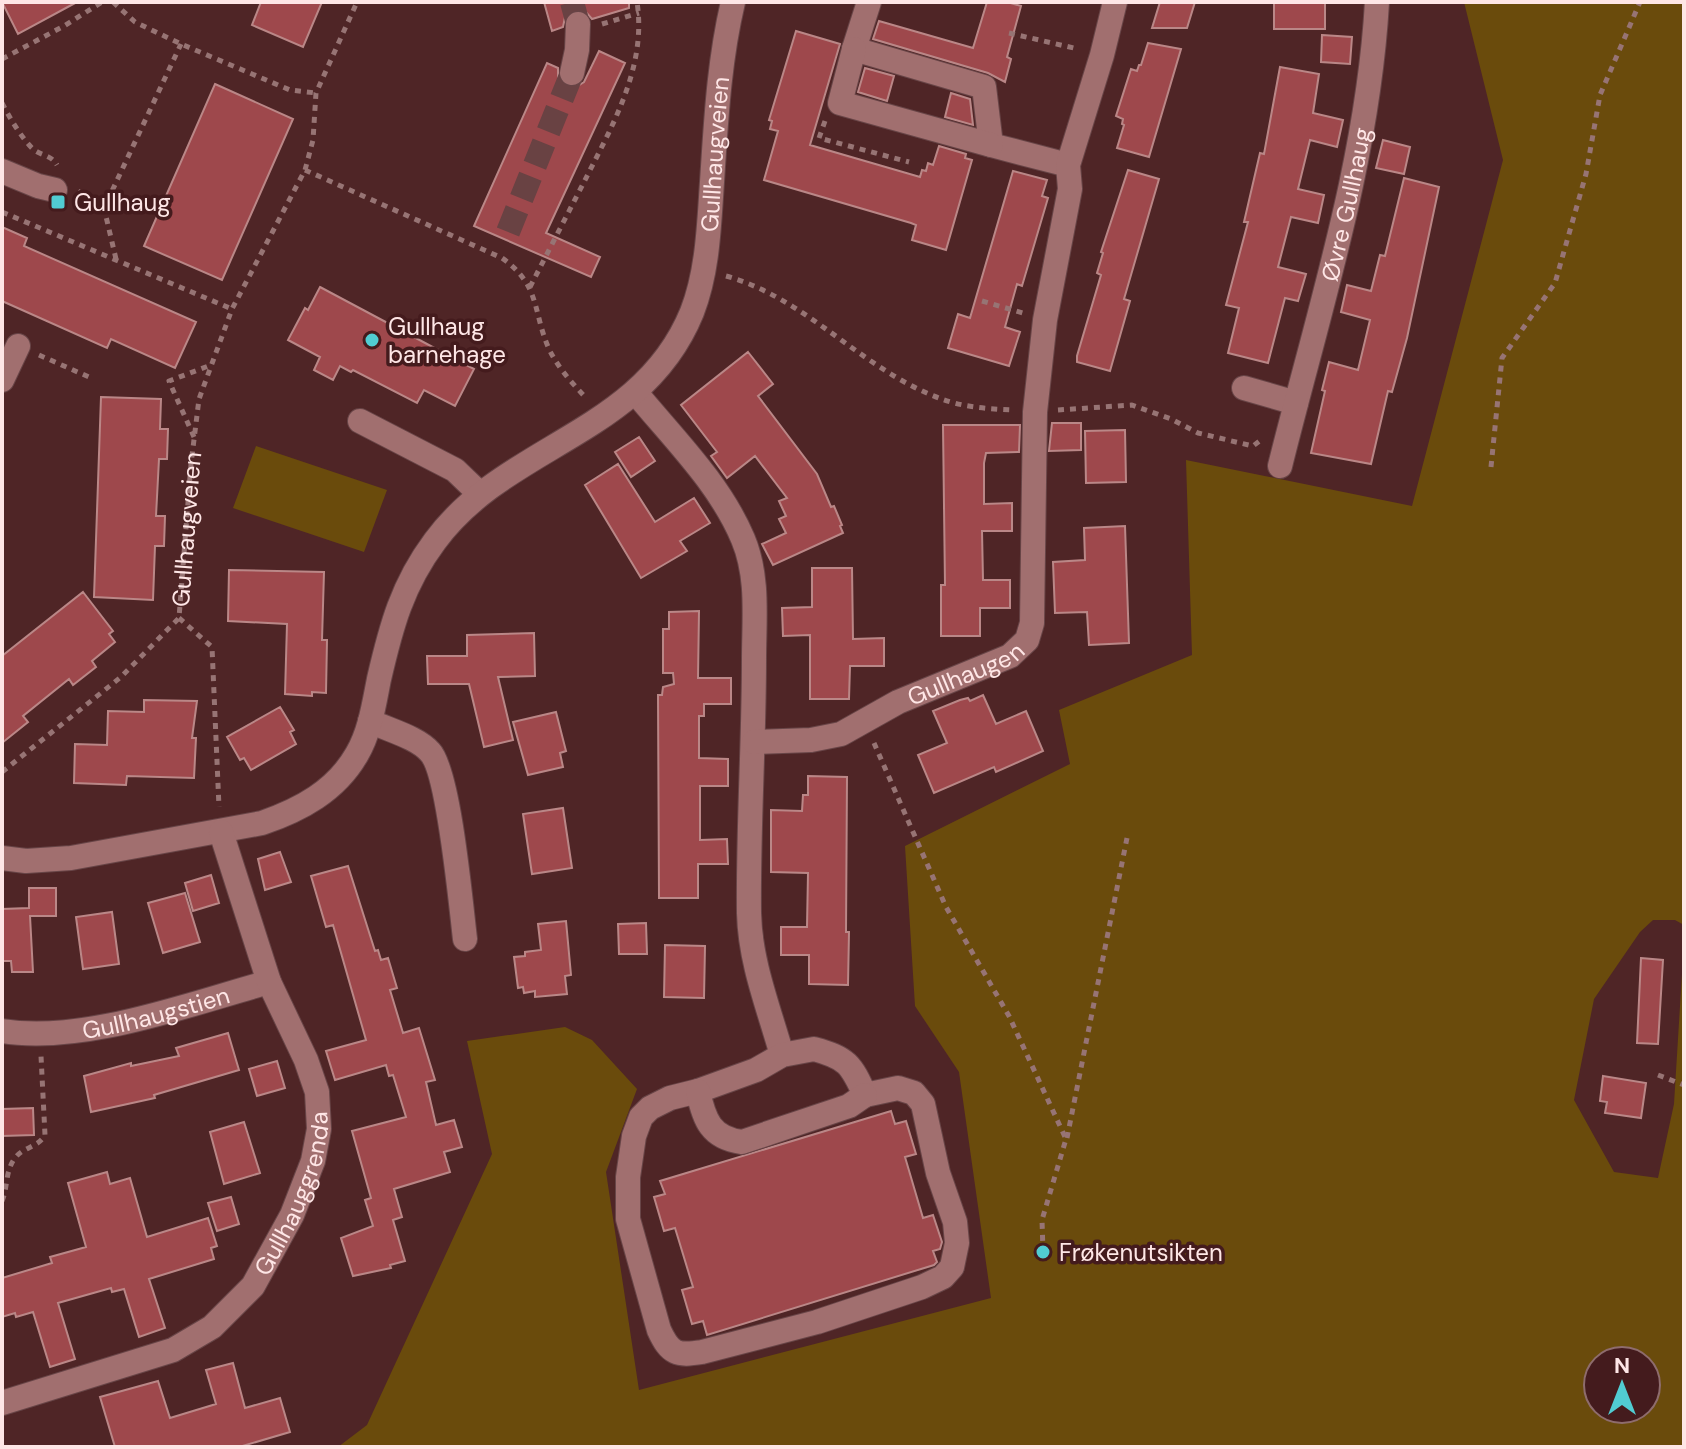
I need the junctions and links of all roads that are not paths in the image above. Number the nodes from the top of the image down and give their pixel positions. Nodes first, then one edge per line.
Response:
1 (733, 2) edge
2 (869, 2) edge
3 (1115, 2) edge
4 (1377, 2) edge
5 (578, 24) tunnel mouth
6 (854, 49) junction
7 (572, 73) tunnel mouth
8 (991, 145) junction
9 (1068, 165) junction
10 (2, 171) edge
11 (63, 184) road end
12 (18, 346) road end
13 (2, 380) edge
14 (1244, 388) dead end
15 (636, 393) junction
16 (1294, 410) junction
17 (360, 421) dead end
18 (1280, 466) dead end
19 (480, 494) junction
20 (370, 721) junction
21 (754, 742) junction
22 (221, 832) junction
23 (2, 858) edge
24 (465, 939) dead end
25 (269, 982) junction
26 (2, 1031) edge
27 (782, 1055) junction
28 (698, 1091) junction
29 (865, 1095) junction
30 (2, 1403) edge

1 - 15 street, Gullhaugveien
2 - 6 street
3 - 9 street
4 - 16 street, Øvre Gullhaug
5 - 7 street
6 - 8 street
6 - 8 street
8 - 9 street
9 - 21 street, Gullhaugen
10 - 11 street
12 - 13 street
14 - 16 street
15 - 19 street, Gullhaugveien
15 - 21 street
16 - 18 street, Øvre Gullhaug
17 - 19 street
19 - 20 street, Gullhaugveien
20 - 22 street, Gullhaugveien
20 - 24 street
21 - 27 street
22 - 23 street, Gullhaugveien
22 - 25 street, Gullhauggrenda
25 - 26 street, Gullhaugstien
25 - 30 street, Gullhauggrenda
27 - 28 street
27 - 29 street
28 - 29 street
28 - 29 street

